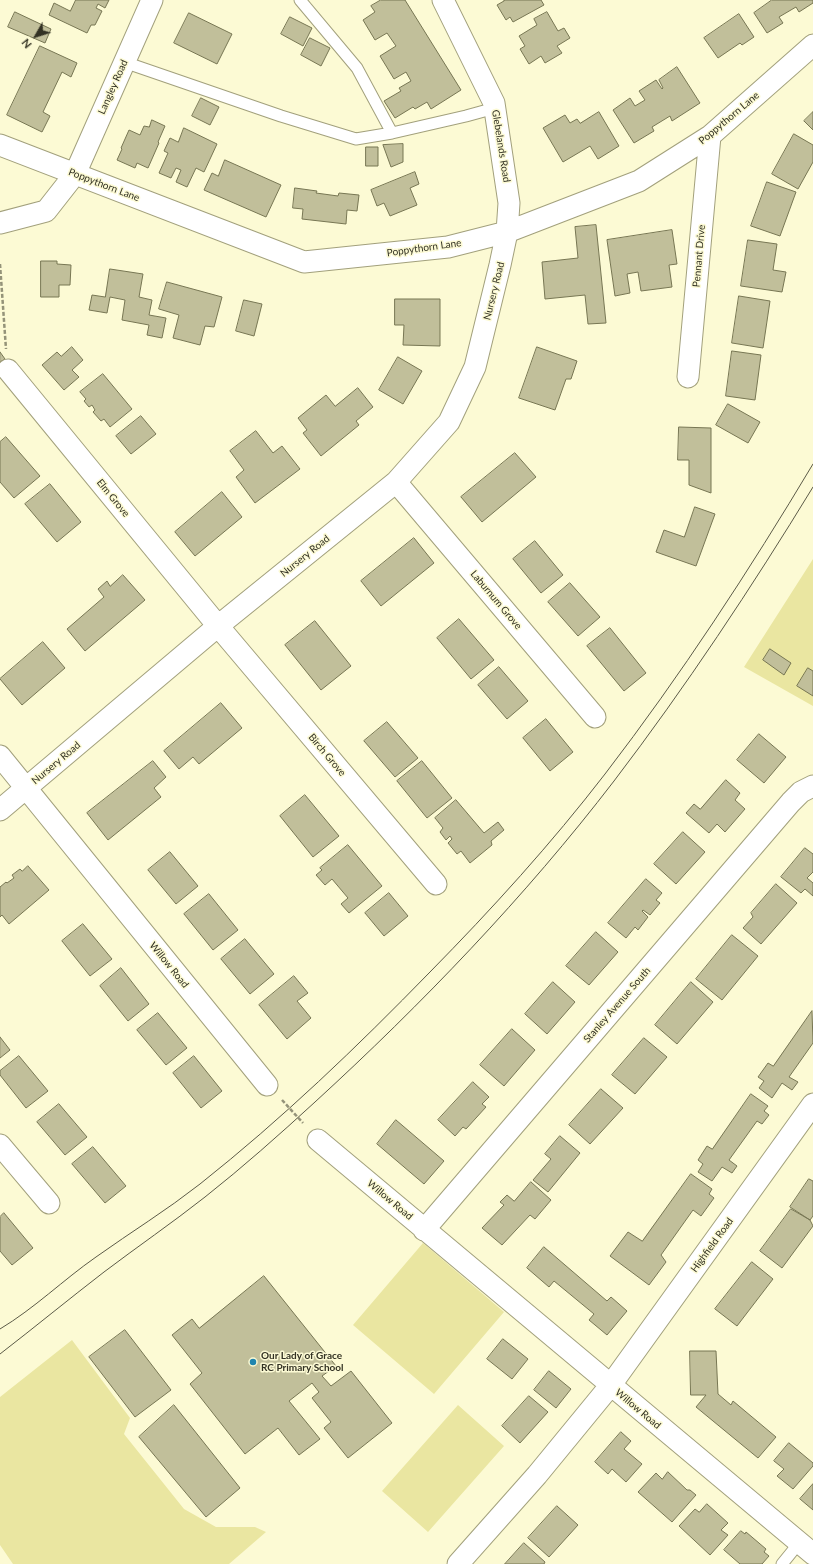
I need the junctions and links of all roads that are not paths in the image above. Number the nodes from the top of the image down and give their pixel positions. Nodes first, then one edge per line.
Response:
1 (152, 0) edge
2 (300, 0) edge
3 (444, 0) edge
4 (813, 45) edge
5 (124, 62) junction
6 (495, 108) junction
7 (392, 133) junction
8 (710, 136) junction
9 (0, 145) edge
10 (75, 174) junction
11 (0, 223) edge
12 (507, 232) junction
13 (8, 370) road end
14 (688, 377) dead end
15 (396, 482) junction
16 (218, 626) junction
17 (595, 717) dead end
18 (0, 756) edge
19 (813, 786) edge
20 (26, 788) junction
21 (0, 810) edge
22 (436, 884) dead end
23 (267, 1085) road end
24 (813, 1104) edge
25 (318, 1140) road end
26 (0, 1145) edge
27 (49, 1203) dead end
28 (424, 1230) junction
29 (610, 1386) junction
30 (806, 1549) edge
31 (458, 1564) edge
32 (782, 1564) edge

1 - 5 street, Langley Road
2 - 7 lane
3 - 6 street, Glebelands Road
4 - 8 street, Poppythorn Lane
5 - 7 lane
5 - 10 street, Langley Road
6 - 7 lane
6 - 12 street, Glebelands Road
8 - 12 street, Poppythorn Lane
8 - 14 street, Pennant Drive
9 - 10 street, Poppythorn Lane
10 - 11 street, Langley Road
10 - 12 street, Poppythorn Lane
12 - 15 street, Nursery Road
13 - 16 street, Elm Grove
15 - 16 street, Nursery Road
15 - 17 street, Laburnum Grove
16 - 20 street, Nursery Road
16 - 22 street, Birch Grove
18 - 20 street, Willow Road
19 - 28 street, Stanley Avenue South
20 - 21 street, Nursery Road
20 - 23 street, Willow Road
24 - 29 street, Highfield Road
25 - 28 street, Willow Road
26 - 27 street
28 - 29 street, Willow Road
29 - 30 street, Willow Road
29 - 31 street, Highfield Road
30 - 32 lane

